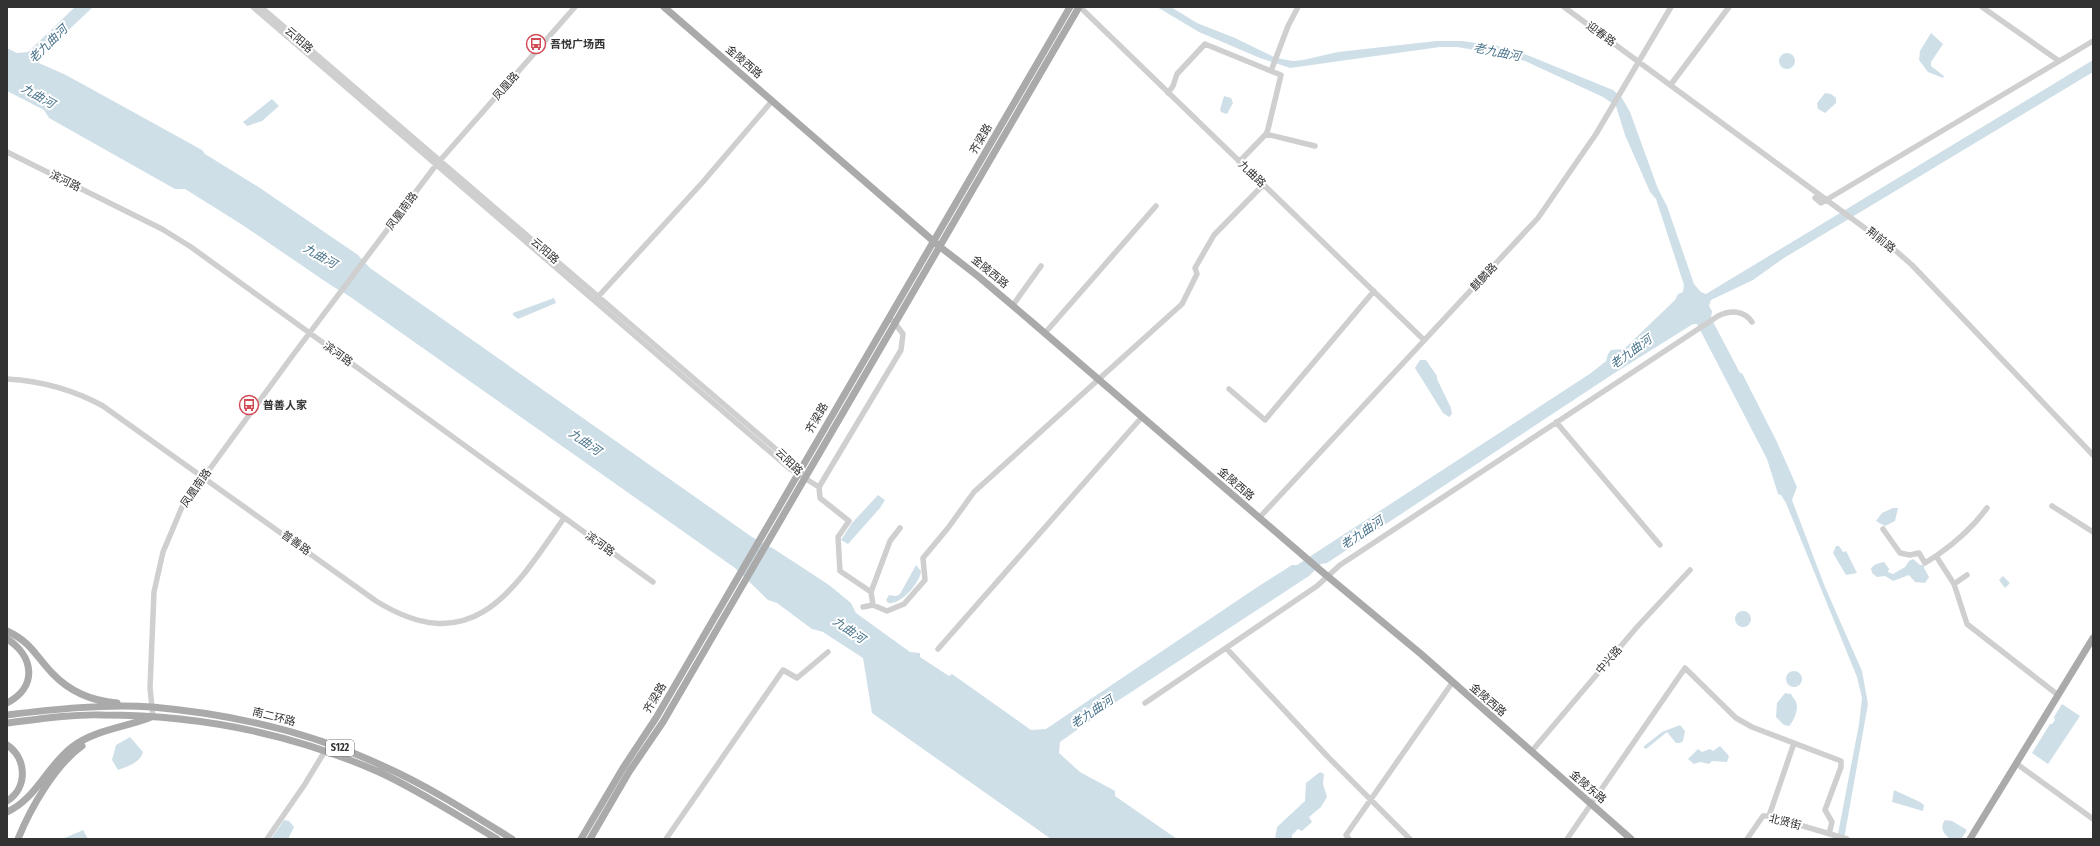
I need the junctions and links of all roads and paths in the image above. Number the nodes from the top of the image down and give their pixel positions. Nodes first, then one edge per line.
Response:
1 (575, 7) edge
2 (664, 7) edge
3 (1070, 7) edge
4 (1079, 7) edge
5 (1298, 7) edge
6 (1564, 7) edge
7 (1671, 7) edge
8 (1729, 7) edge
9 (1982, 7) edge
10 (258, 8) edge
11 (2093, 41) edge
12 (1639, 61) junction
13 (2059, 61) junction
14 (1272, 69) junction
15 (1672, 83) dead end
16 (1168, 93) junction
17 (772, 101) junction
18 (1266, 134) junction
19 (1315, 146) dead end
20 (7, 152) edge
21 (1240, 162) junction
22 (438, 163) junction
23 (1263, 185) junction
24 (1815, 198) dead end
25 (1827, 200) junction
26 (1156, 206) dead end
27 (933, 241) junction
28 (939, 246) junction
29 (1041, 266) dead end
30 (1374, 291) junction
31 (597, 299) junction
32 (1012, 305) junction
33 (892, 320) junction
34 (1752, 322) dead end
35 (309, 333) junction
36 (1045, 333) junction
37 (1424, 340) junction
38 (7, 379) edge
39 (1098, 379) junction
40 (1229, 389) dead end
41 (1142, 417) junction
42 (1556, 422) junction
43 (2093, 455) edge
44 (799, 472) junction
45 (203, 476) junction
46 (805, 477) junction
47 (819, 487) junction
48 (2052, 506) dead end
49 (1987, 508) dead end
50 (564, 518) junction
51 (1259, 518) junction
52 (900, 528) dead end
53 (770, 529) junction
54 (1883, 529) dead end
55 (2093, 532) edge
56 (1660, 545) dead end
57 (1936, 556) junction
58 (1690, 570) dead end
59 (1967, 575) dead end
60 (1328, 576) junction
61 (653, 582) dead end
62 (1954, 584) junction
63 (736, 589) junction
64 (871, 592) junction
65 (873, 605) junction
66 (863, 608) dead end
67 (7, 631) edge
68 (2093, 638) edge
69 (7, 639) edge
70 (1226, 648) junction
71 (938, 649) dead end
72 (828, 652) dead end
73 (1452, 683) junction
74 (2058, 695) junction
75 (7, 703) edge
76 (1145, 703) dead end
77 (151, 707) junction
78 (7, 715) edge
79 (153, 717) junction
80 (7, 723) edge
81 (1794, 743) junction
82 (9, 746) edge
83 (325, 752) junction
84 (1531, 752) junction
85 (2017, 764) junction
86 (56, 768) junction
87 (406, 777) junction
88 (402, 784) junction
89 (7, 800) edge
90 (1371, 801) junction
91 (1591, 805) junction
92 (7, 812) edge
93 (1769, 816) junction
94 (2093, 819) edge
95 (1831, 834) junction
96 (18, 839) edge
97 (267, 839) edge
98 (498, 839) edge
99 (512, 839) edge
100 (581, 839) edge
101 (590, 839) edge
102 (666, 839) edge
103 (1349, 839) edge
104 (1410, 839) edge
105 (1566, 839) edge
106 (1631, 839) edge
107 (1747, 839) edge
108 (1847, 839) edge
109 (1970, 839) edge

1 - 22 street, 凤凰路
2 - 17 main road, 金陵西路
3 - 27 main road, 齐梁路
4 - 16 street, 九曲路
4 - 28 main road, 齐梁路
5 - 14 street
6 - 12 street, 迎春路
7 - 12 street, 麒麟路
8 - 15 street
9 - 13 street
10 - 22 street, 云阳路
11 - 13 street
12 - 25 street, 荆前路
12 - 37 street, 麒麟路
13 - 25 street
14 - 16 street
14 - 18 street
16 - 21 street, 九曲路
17 - 27 main road, 金陵西路
17 - 31 street
18 - 19 street
18 - 21 street
20 - 35 street, 滨河路
21 - 23 street, 九曲路
22 - 31 street, 云阳路
22 - 35 street, 凤凰南路
23 - 30 street, 九曲路
23 - 39 street
24 - 25 street
25 - 43 street, 荆前路
26 - 36 street
27 - 28 main road, 金陵西路
27 - 33 main road, 齐梁路
28 - 32 main road, 金陵西路
28 - 33 main road, 齐梁路
29 - 32 street
30 - 37 street, 九曲路
30 - 40 street
31 - 44 street, 云阳路
32 - 36 main road, 金陵西路
33 - 44 main road, 齐梁路
33 - 46 main road, 齐梁路
33 - 47 street
34 - 42 street
35 - 45 street, 凤凰南路
35 - 50 street, 滨河路
36 - 39 main road, 金陵西路
37 - 51 street, 麒麟路
38 - 45 street, 普善路
39 - 41 main road, 金陵西路
39 - 65 street
41 - 51 main road, 金陵西路
41 - 71 street
42 - 56 street
42 - 60 street
44 - 46 street, 云阳路
44 - 53 main road, 齐梁路
45 - 50 street, 普善路
45 - 77 street, 凤凰南路
46 - 47 street, 云阳路
46 - 53 main road, 齐梁路
47 - 64 street
48 - 55 street
49 - 57 street
50 - 61 street, 滨河路
51 - 60 main road, 金陵西路
52 - 64 street
53 - 63 main road, 齐梁路
54 - 57 street
57 - 62 street
58 - 84 street, 中兴路
59 - 62 street
60 - 70 street
60 - 73 main road, 金陵西路
62 - 74 street
63 - 100 main road, 齐梁路
63 - 101 main road, 齐梁路
64 - 65 street
65 - 66 street
67 - 77 main road
68 - 74 main road
69 - 75 main road
70 - 76 street
70 - 90 street
72 - 102 street
73 - 84 main road, 金陵西路
73 - 90 street
74 - 85 main road
77 - 78 main road, 南二环路 / S122
77 - 79 street, 凤凰南路
77 - 87 main road, 南二环路 / S122
79 - 80 main road, 南二环路 / S122
79 - 83 main road, 南二环路 / S122
79 - 86 main road
81 - 91 street
81 - 93 street
81 - 95 street
82 - 89 main road
83 - 88 main road, 南二环路 / S122
83 - 97 street
84 - 91 main road, 金陵东路
85 - 94 street
85 - 109 main road
86 - 92 main road
86 - 96 main road
87 - 88 main road
87 - 99 main road, 南二环路 / S122
88 - 98 main road, 南二环路 / S122
90 - 103 street
90 - 104 street
91 - 105 street
91 - 106 main road, 金陵东路
93 - 95 street, 北贤街
93 - 107 street, 北贤街
95 - 108 street, 北贤街

